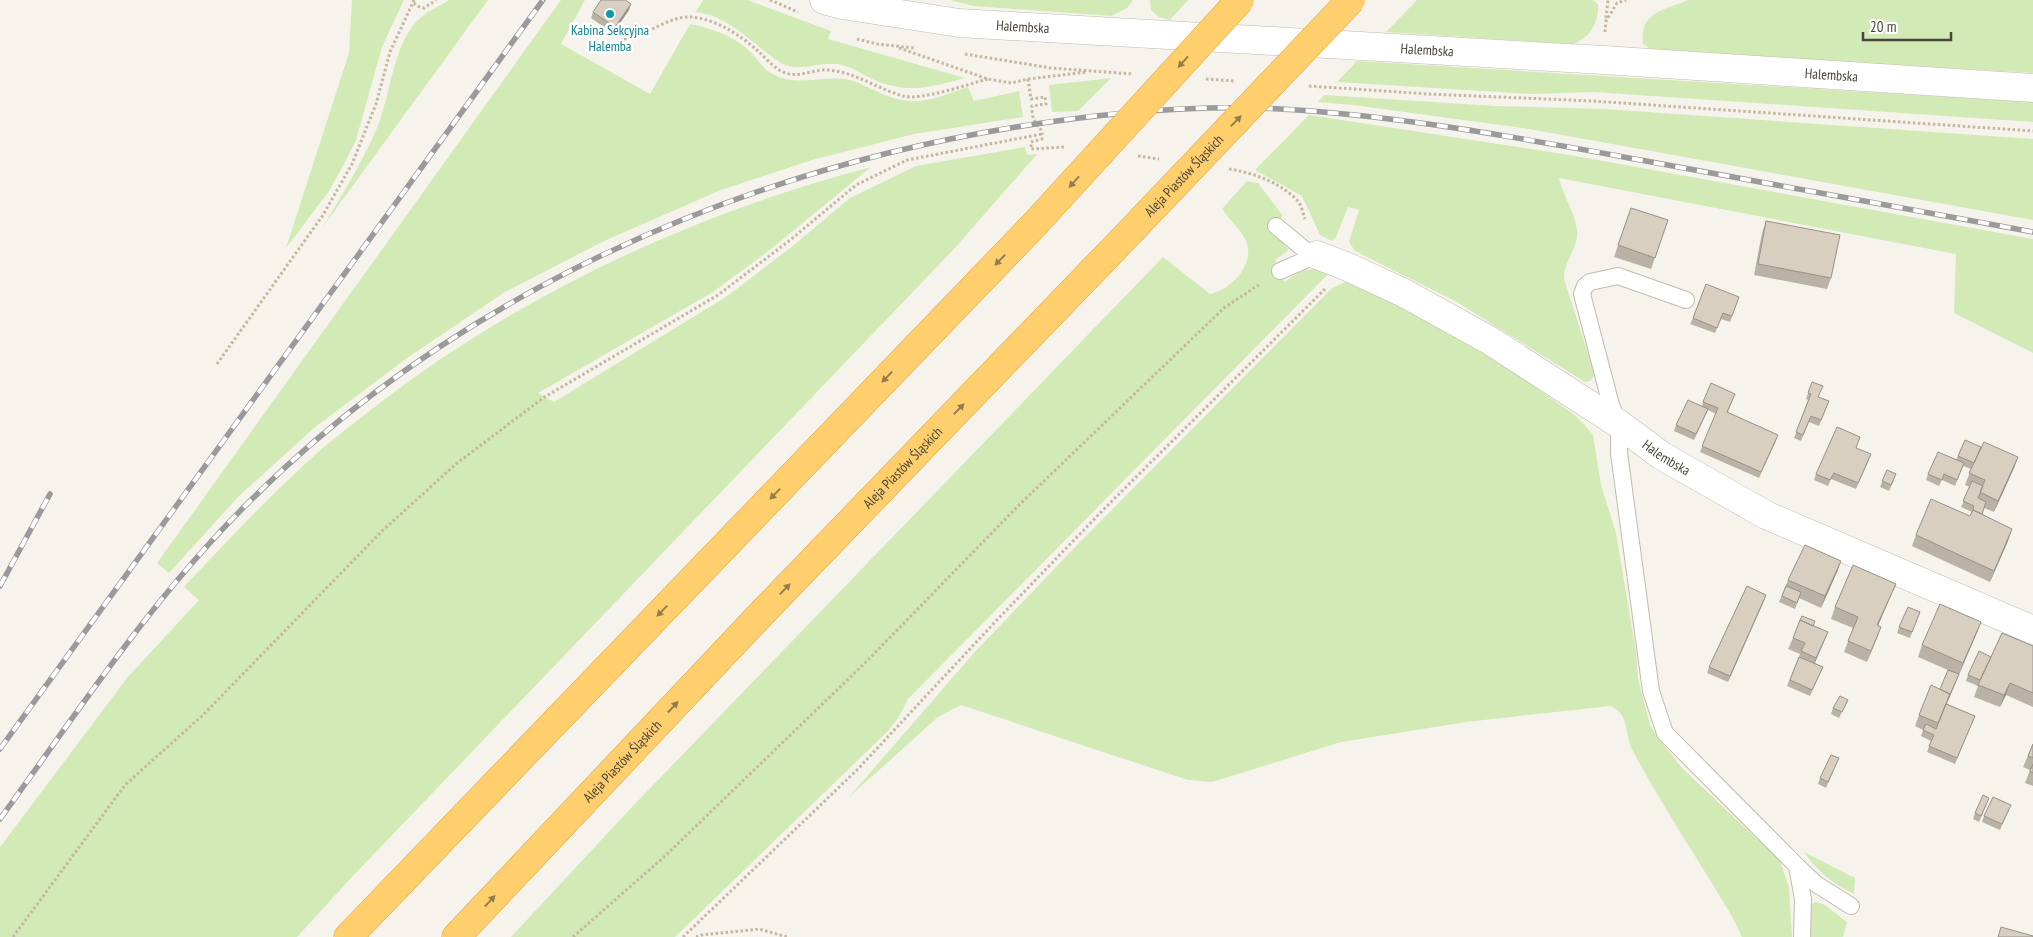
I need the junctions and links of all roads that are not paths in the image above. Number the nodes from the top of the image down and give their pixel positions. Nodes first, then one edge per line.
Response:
1 (824, 0) edge
2 (1240, 0) edge
3 (1351, 0) edge
4 (2033, 88) edge
5 (1276, 226) dead end
6 (1317, 255) junction
7 (1280, 271) road end
8 (1686, 300) dead end
9 (1619, 424) junction
10 (2033, 630) edge
11 (1797, 866) junction
12 (1851, 906) dead end
13 (348, 937) edge
14 (456, 937) edge
15 (1802, 937) edge

1 - 4 street, Halembska
2 -> 13 highway, bridge
14 -> 3 highway, Aleja Piastów Śląskich, bridge
5 - 6 lane
6 - 7 lane
6 - 9 street, Halembska
8 - 9 lane
9 - 10 street, Halembska
9 - 11 lane
11 - 12 lane
11 - 15 lane

